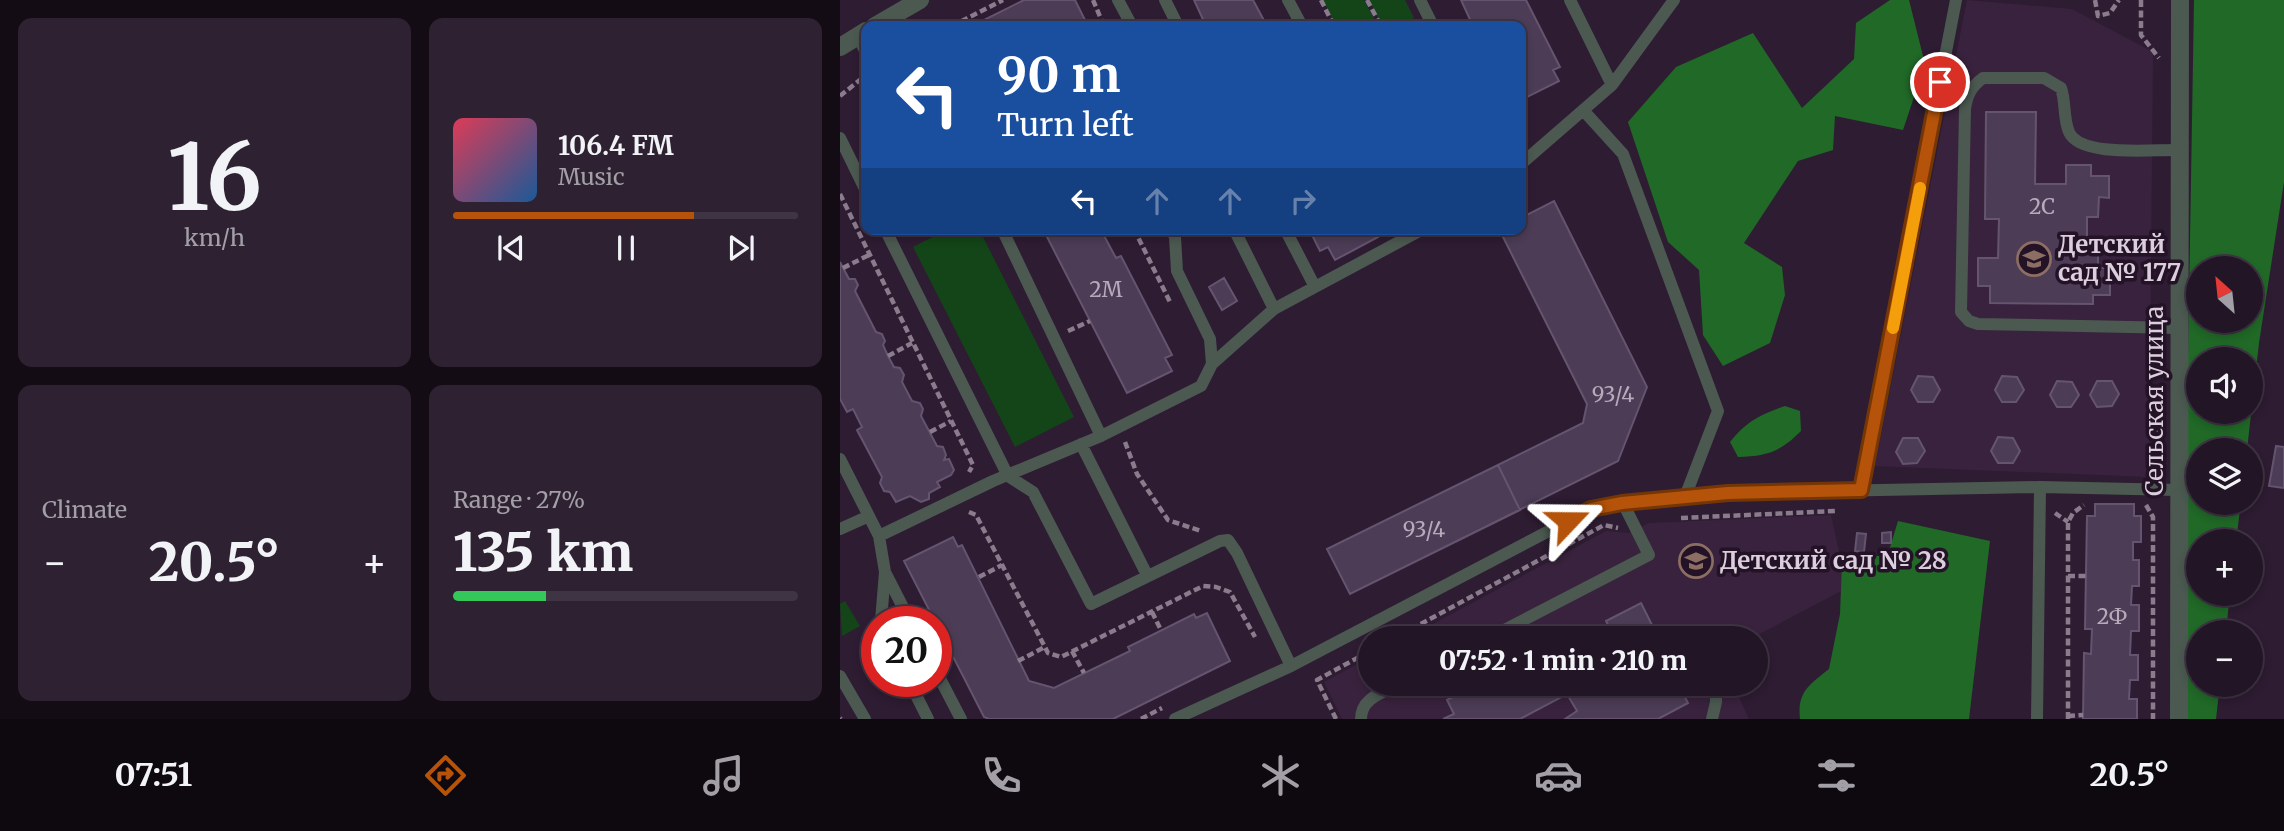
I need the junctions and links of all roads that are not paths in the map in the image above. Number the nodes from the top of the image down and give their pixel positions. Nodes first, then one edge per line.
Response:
1 (920, 0) edge
2 (1118, 0) edge
3 (1165, 0) edge
4 (1288, 0) edge
5 (1420, 0) edge
6 (1570, 0) edge
7 (1674, 0) edge
8 (1956, 0) edge
9 (2180, 0) edge
10 (884, 21) edge
11 (1129, 21) edge
12 (1176, 21) edge
13 (1299, 21) edge
14 (1430, 21) edge
15 (861, 35) edge
16 (840, 47) edge
17 (1612, 85) junction
18 (1583, 110) junction
19 (840, 138) edge
20 (2180, 150) junction
21 (1526, 160) edge
22 (861, 181) edge
23 (888, 235) edge
24 (1005, 235) edge
25 (1174, 235) edge
26 (1237, 235) edge
27 (1288, 235) edge
28 (1410, 235) edge
29 (1315, 287) junction
30 (1274, 309) junction
31 (2179, 328) junction
32 (1212, 364) junction
33 (1101, 436) junction
34 (1081, 444) junction
35 (840, 459) edge
36 (1008, 475) junction
37 (2040, 487) junction
38 (1861, 490) junction
39 (2179, 490) junction
40 (1685, 497) junction
41 (1622, 503) junction
42 (869, 516) junction
43 (840, 529) edge
44 (879, 536) junction
45 (885, 572) junction
46 (1147, 575) junction
47 (882, 606) edge
48 (902, 606) edge
49 (1512, 626) edge
50 (1291, 666) junction
51 (840, 676) edge
52 (1376, 696) edge
53 (1716, 696) edge
54 (917, 697) edge
55 (950, 697) edge
56 (865, 719) edge
57 (928, 719) edge
58 (961, 719) edge
59 (1175, 719) edge
60 (1361, 719) edge
61 (1712, 719) edge
62 (2037, 719) edge
63 (2179, 719) edge

1 - 10 street
2 - 11 lane
3 - 12 lane
4 - 13 lane
5 - 14 lane
6 - 17 lane
7 - 17 lane
8 - 38 lane
9 - 20 street, Сельская улица
15 - 16 street
17 - 18 lane
18 - 21 lane
18 - 40 lane
19 - 22 lane
20 - 31 street, Сельская улица
20 - 31 lane
23 - 36 lane
24 - 33 lane
25 - 32 lane
26 - 30 lane
27 - 29 lane
28 - 29 lane
29 - 30 lane
30 - 32 lane
31 - 39 street, Сельская улица
32 - 33 lane
33 - 34 lane
34 - 36 lane
34 - 46 lane
35 - 42 lane
36 - 44 lane
36 - 46 lane
37 - 38 lane
37 - 39 lane
37 - 62 lane
38 - 40 lane
39 - 63 street, Сельская улица
40 - 41 lane
41 - 49 lane
41 - 50 lane
42 - 43 lane
42 - 44 lane
44 - 45 lane
45 - 47 lane
45 - 48 lane
46 - 50 lane
50 - 59 lane
51 - 56 lane
52 - 60 lane
53 - 61 lane
54 - 57 lane
55 - 58 lane

